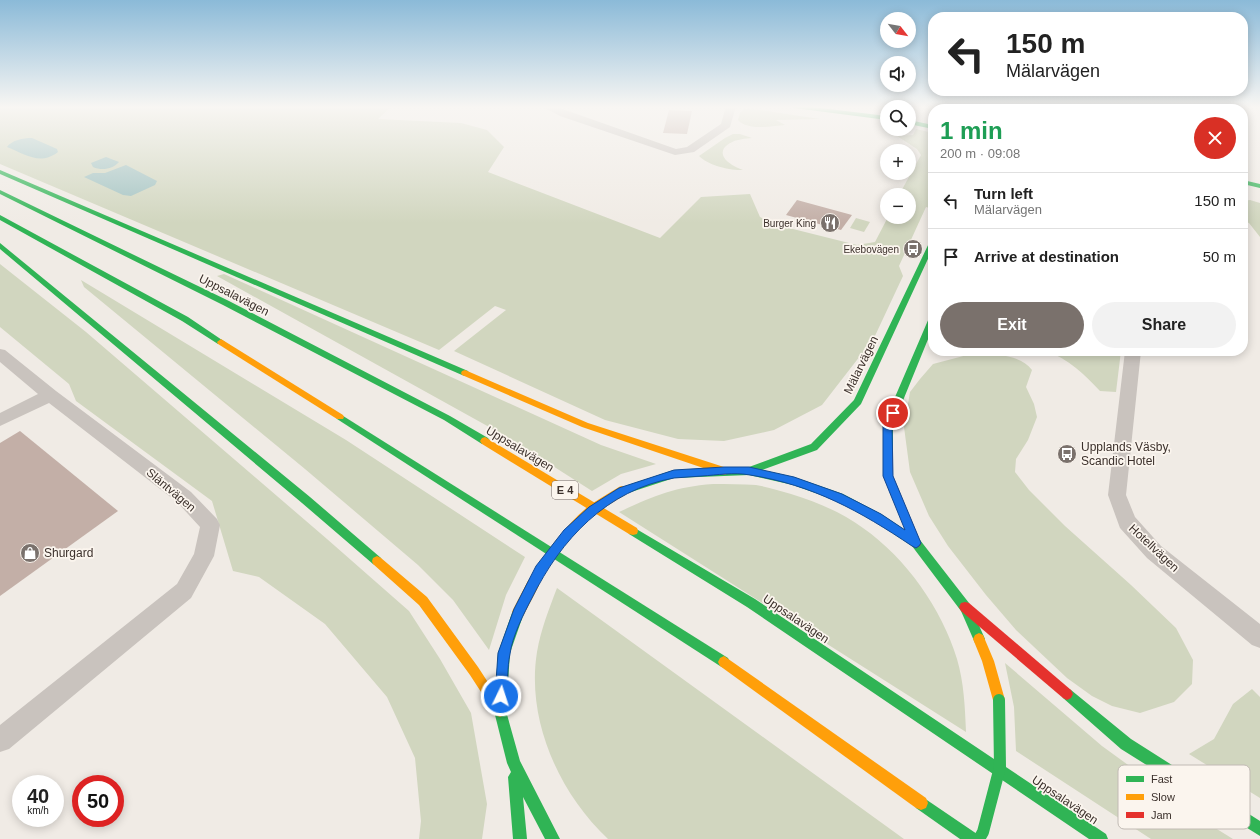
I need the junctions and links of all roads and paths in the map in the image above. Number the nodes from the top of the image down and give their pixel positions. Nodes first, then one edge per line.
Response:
1 (655, 145) edge
2 (697, 145) edge
3 (0, 172) edge
4 (1248, 183) edge
5 (1260, 186) edge
6 (1248, 189) edge
7 (0, 192) edge
8 (1260, 192) edge
9 (0, 217) edge
10 (0, 245) edge
11 (928, 252) edge
12 (928, 330) edge
13 (0, 354) edge
14 (1132, 356) edge
15 (50, 395) junction
16 (0, 420) edge
17 (724, 471) junction
18 (749, 471) junction
19 (916, 543) junction
20 (965, 607) junction
21 (1260, 638) edge
22 (500, 711) junction
23 (0, 740) edge
24 (514, 764) junction
25 (1159, 765) edge
26 (1250, 823) edge
27 (1260, 829) edge
28 (520, 839) edge
29 (553, 839) edge
30 (972, 839) edge
31 (979, 839) edge
32 (1101, 839) edge

1 - 2 street
3 - 17 main road
4 - 5 main road
6 - 8 main road
7 - 32 main road, Uppsalavägen / E 4
9 - 30 main road
10 - 22 main road
11 - 18 main road, Mälarvägen
12 - 19 main road
13 - 15 street, Släntvägen
14 - 21 street, Hotellvägen
15 - 16 street
15 - 23 street, Släntvägen
17 - 18 main road
17 - 22 main road, bridge
18 - 19 main road
19 - 20 main road
20 - 25 main road
20 - 31 main road, bridge
22 - 24 main road
24 - 28 main road
24 - 29 main road
26 - 27 main road

